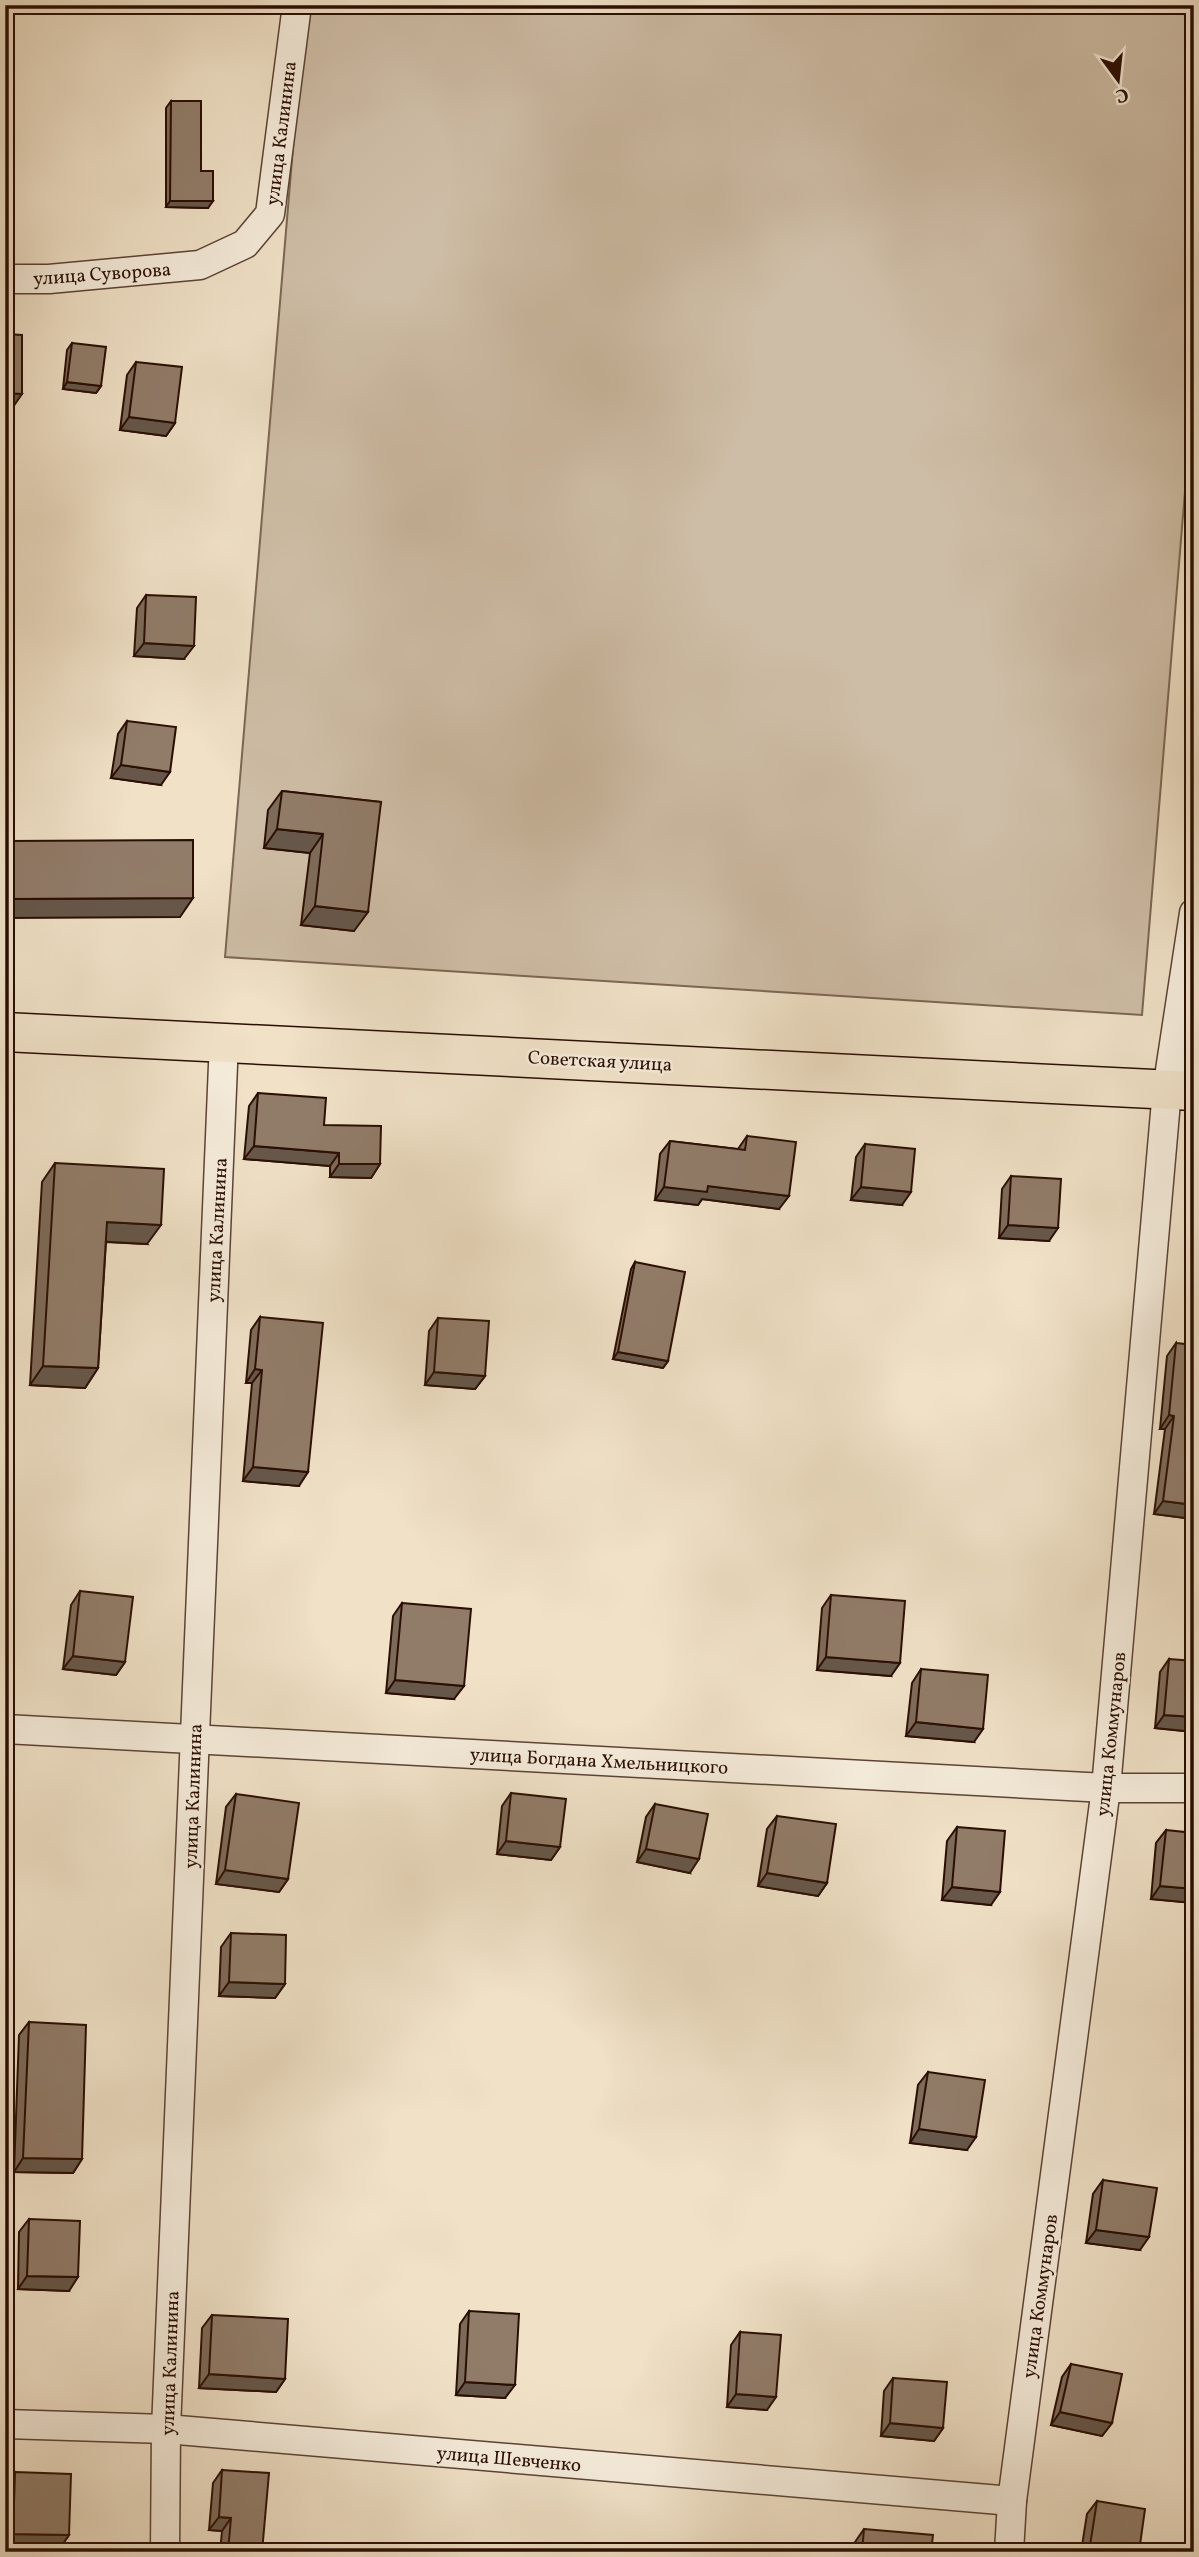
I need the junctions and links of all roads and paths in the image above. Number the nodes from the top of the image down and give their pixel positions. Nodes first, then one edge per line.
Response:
1 (297, 5) edge
2 (200, 265) joint
3 (5, 279) edge
4 (1194, 913) edge
5 (5, 1032) edge
6 (224, 1041) junction
7 (1180, 1090) edge
8 (5, 1729) edge
9 (194, 1738) junction
10 (1106, 1788) junction
11 (1194, 1788) edge
12 (5, 2424) edge
13 (166, 2429) junction
14 (1012, 2501) junction
15 (165, 2552) edge
16 (1009, 2552) edge

1 - 2 street, улица Калинина
2 - 3 street, улица Суворова
4 - 7 street, улица Коммунаров
5 - 6 highway, Советская улица
6 - 7 highway, Советская улица
6 - 9 street, улица Калинина
7 - 10 street, улица Коммунаров
8 - 9 street, улица Богдана Хмельницкого
9 - 10 street, улица Богдана Хмельницкого
9 - 13 street, улица Калинина
10 - 11 street, улица Богдана Хмельницкого
10 - 14 street, улица Коммунаров
12 - 13 street, улица Шевченко
13 - 14 street, улица Шевченко
13 - 15 street, улица Калинина
14 - 16 street, улица Коммунаров

